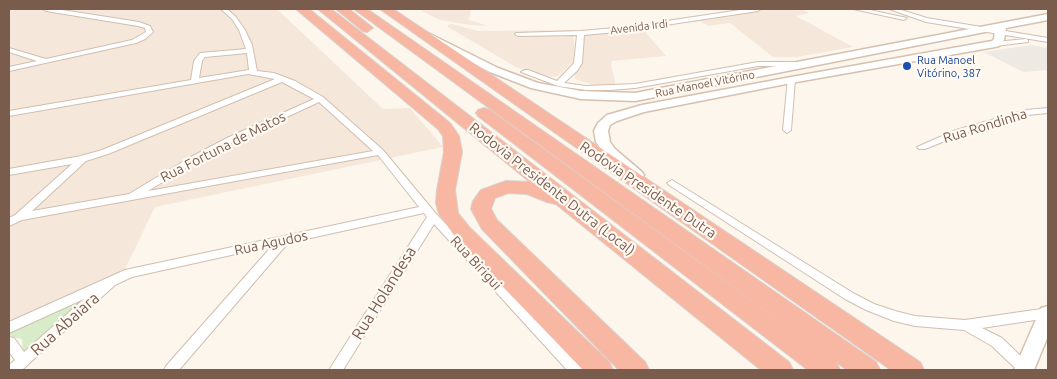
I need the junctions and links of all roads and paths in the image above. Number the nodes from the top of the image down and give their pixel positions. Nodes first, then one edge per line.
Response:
1 (46, 9) edge
2 (224, 9) edge
3 (302, 9) edge
4 (324, 9) edge
5 (342, 9) edge
6 (360, 9) edge
7 (386, 9) edge
8 (758, 9) edge
9 (856, 9) edge
10 (892, 9) edge
11 (1048, 17) edge
12 (941, 25) junction
13 (1000, 29) junction
14 (977, 30) junction
15 (418, 32) junction
16 (581, 33) junction
17 (518, 34) dead end
18 (950, 35) junction
19 (1048, 42) edge
20 (995, 44) junction
21 (9, 50) edge
22 (250, 51) junction
23 (49, 62) junction
24 (802, 64) junction
25 (9, 69) edge
26 (253, 72) junction
27 (525, 72) dead end
28 (282, 79) junction
29 (791, 80) junction
30 (195, 81) junction
31 (558, 84) junction
32 (320, 99) junction
33 (1048, 111) edge
34 (9, 114) edge
35 (787, 130) dead end
36 (922, 146) dead end
37 (380, 152) junction
38 (83, 159) junction
39 (9, 172) edge
40 (672, 183) dead end
41 (128, 198) junction
42 (430, 213) junction
43 (586, 215) junction
44 (20, 217) junction
45 (689, 218) junction
46 (9, 222) edge
47 (284, 240) junction
48 (116, 278) junction
49 (1048, 313) edge
50 (966, 325) junction
51 (9, 328) edge
52 (9, 342) edge
53 (18, 366) edge
54 (1024, 369) edge
55 (171, 370) edge
56 (336, 370) edge
57 (576, 370) edge
58 (600, 370) edge
59 (636, 370) edge
60 (780, 370) edge
61 (827, 370) edge
62 (867, 370) edge
63 (911, 370) edge

1 - 23 street
2 - 22 street
3 - 58 highway
4 - 43 highway, Rodovia Presidente Dutra (Local)
5 - 61 highway
6 - 62 highway, Rodovia Presidente Dutra
7 - 15 highway, Rodovia Presidente Dutra
8 - 16 street, Avenida Irdi
9 - 12 street
10 - 14 street
11 - 13 main road, Rua Manoel Vitórino
12 - 14 street
12 - 18 main road
13 - 14 main road, Rua Manoel Vitórino
13 - 19 street
13 - 20 main road
14 - 18 main road, Rua Manoel Vitórino
15 - 24 main road, Rua Manoel Vitórino
15 - 45 highway, Rodovia Presidente Dutra
16 - 17 street, Avenida Irdi
16 - 31 street
18 - 24 main road, Rua Manoel Vitórino
19 - 20 street, Rua Manoel Vitórino
20 - 29 main road, Rua Manoel Vitórino
21 - 23 street
22 - 26 street
22 - 30 street
23 - 25 street
24 - 31 street
26 - 28 street, Rua Birigui
26 - 30 street
27 - 31 street
28 - 32 street, Rua Birigui
28 - 38 street
29 - 35 street
29 - 45 main road, Rua Manoel Vitórino
30 - 34 street
32 - 37 street, Rua Birigui
32 - 41 street, Rua Fortuna de Matos
33 - 36 street, Rua Rondinha
37 - 41 street
37 - 42 street, Rua Birigui
38 - 39 street
38 - 44 street
40 - 50 street
41 - 44 street
42 - 47 street, Rua Agudos
42 - 56 street, Rua Holandesa
42 - 57 street, Rua Birigui
43 - 59 highway
43 - 60 highway, Rodovia Presidente Dutra (Local)
44 - 46 street
45 - 63 highway, Rodovia Presidente Dutra
47 - 48 street, Rua Agudos
47 - 55 street
48 - 51 street, Rua Agudos
48 - 53 street, Rua Abaiara
49 - 50 street
49 - 54 main road
50 - 54 street
52 - 53 street

